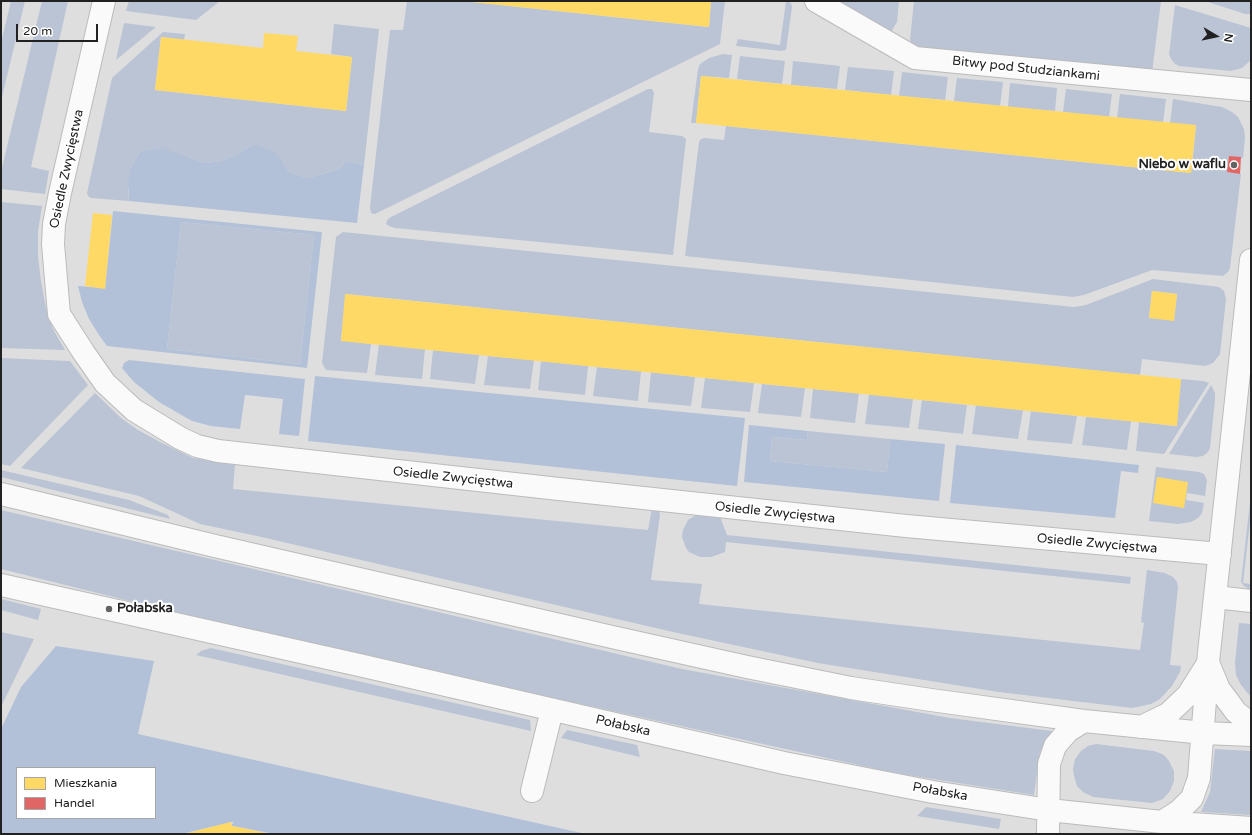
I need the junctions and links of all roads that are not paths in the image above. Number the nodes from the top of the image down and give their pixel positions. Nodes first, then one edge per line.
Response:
1 (104, 1) edge
2 (816, 1) edge
3 (1251, 90) edge
4 (1251, 260) edge
5 (1249, 302) edge
6 (1, 494) edge
7 (1220, 554) junction
8 (1, 585) edge
9 (1215, 597) junction
10 (1251, 601) edge
11 (1208, 662) junction
12 (552, 710) junction
13 (1084, 721) junction
14 (1251, 724) edge
15 (1140, 727) junction
16 (1204, 732) junction
17 (1251, 735) edge
18 (532, 792) dead end
19 (1049, 810) junction
20 (1162, 822) junction
21 (1251, 828) edge
22 (1048, 834) edge

1 - 7 street, Osiedle Zwycięstwa
2 - 3 street, Bitwy pod Studziankami
4 - 5 street
5 - 7 street
6 - 13 street
7 - 9 street
8 - 12 street, Połabska
9 - 10 street
9 - 11 street
11 - 14 street
11 - 15 street
11 - 16 street
12 - 18 street
12 - 19 street, Połabska
13 - 15 street
13 - 19 street
15 - 16 street
16 - 17 street
16 - 20 street
19 - 20 street, Połabska
19 - 22 street
20 - 21 street, Połabska

